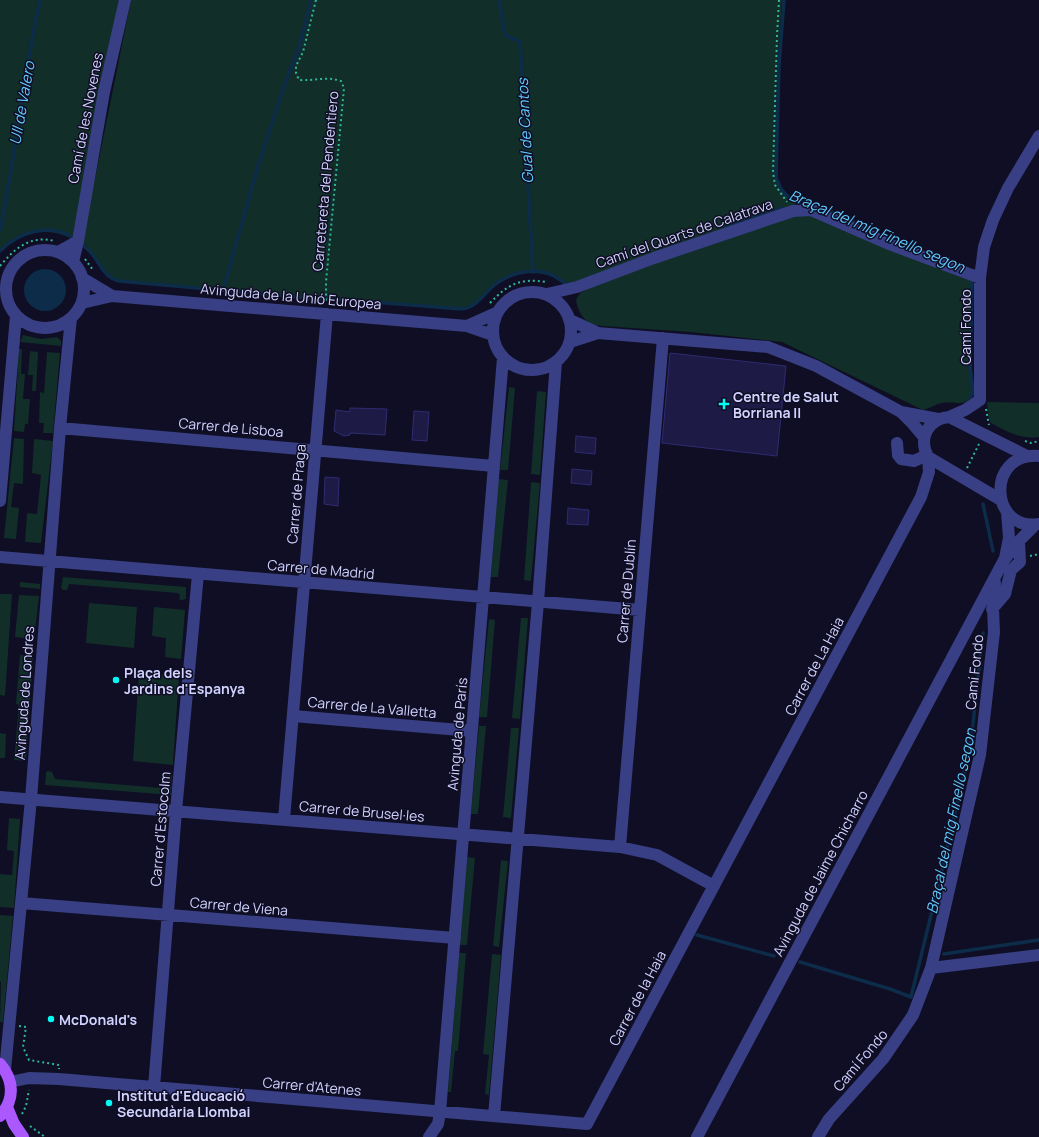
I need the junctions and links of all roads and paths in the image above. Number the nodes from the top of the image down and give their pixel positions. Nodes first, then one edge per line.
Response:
1 (125, 0) edge
2 (316, 0) edge
3 (780, 0) edge
4 (1039, 136) edge
5 (793, 211) junction
6 (74, 250) junction
7 (3, 271) edge
8 (93, 271) dead end
9 (82, 278) junction
10 (980, 278) junction
11 (577, 287) junction
12 (548, 289) junction
13 (3, 294) edge
14 (112, 296) junction
15 (82, 303) junction
16 (563, 307) junction
17 (491, 311) junction
18 (327, 314) junction
19 (16, 316) junction
20 (71, 318) junction
21 (570, 320) junction
22 (468, 326) junction
23 (598, 333) junction
24 (493, 335) junction
25 (663, 338) junction
26 (570, 342) junction
27 (503, 358) junction
28 (556, 362) junction
29 (985, 404) dead end
30 (901, 412) junction
31 (944, 418) junction
32 (3, 424) edge
33 (60, 428) junction
34 (989, 429) junction
35 (924, 437) junction
36 (1024, 441) dead end
37 (1039, 441) edge
38 (897, 443) dead end
39 (315, 450) junction
40 (928, 456) junction
41 (1036, 456) edge
42 (494, 466) junction
43 (963, 476) junction
44 (0, 500) edge
45 (1001, 500) junction
46 (1007, 512) junction
47 (1037, 525) edge
48 (1019, 542) junction
49 (0, 557) edge
50 (1004, 560) junction
51 (50, 561) junction
52 (198, 574) junction
53 (996, 576) junction
54 (304, 582) junction
55 (483, 597) junction
56 (538, 602) junction
57 (993, 608) junction
58 (640, 610) junction
59 (971, 624) junction
60 (293, 716) junction
61 (472, 731) junction
62 (0, 797) edge
63 (31, 799) junction
64 (176, 811) junction
65 (284, 819) junction
66 (463, 834) junction
67 (517, 838) junction
68 (620, 847) junction
69 (714, 886) junction
70 (21, 903) junction
71 (168, 915) junction
72 (455, 938) junction
73 (1039, 955) edge
74 (930, 968) junction
75 (3, 1067) edge
76 (10, 1082) junction
77 (154, 1087) junction
78 (4, 1111) edge
79 (440, 1112) junction
80 (494, 1116) junction
81 (587, 1124) joint
82 (23, 1137) edge
83 (429, 1137) edge
84 (697, 1137) edge
85 (818, 1137) edge

1 - 6 street, Camí de les Novenes
2 - 18 path, Carretereta del Pendentiero
3 - 5 path
4 - 10 street, Camí Fondo
5 - 10 street, Camí del Quarts de Calatrava
5 - 11 street, Camí del Quarts de Calatrava
6 - 7 street
6 - 7 path
6 - 8 path
6 - 9 street
7 - 13 street
9 - 14 street, Avinguda de la Unió Europea
9 - 15 street
10 - 31 street, Camí Fondo
11 - 12 street, Camí del Quarts de Calatrava
11 - 16 street
12 - 16 street
12 - 17 street
12 - 17 path
13 - 19 street
14 - 15 street, Avinguda de la Unió Europea
14 - 18 street, Avinguda de la Unió Europea
15 - 20 street
16 - 21 street
17 - 22 street, Avinguda de la Unió Europea
17 - 24 street
18 - 22 street, Avinguda de la Unió Europea
18 - 39 street, Carrer de Praga
19 - 20 street
19 - 32 street
20 - 33 street, Avinguda de Londres
21 - 23 street
21 - 26 street
22 - 24 street, Avinguda de la Unió Europea
23 - 25 street
23 - 26 street
24 - 27 street
25 - 30 street
25 - 58 street, Carrer de Dublín
26 - 28 street
27 - 28 street
27 - 42 street, Avinguda de París
28 - 56 street
29 - 34 path
30 - 31 street
30 - 35 street
31 - 34 street
31 - 35 street
32 - 44 street
33 - 39 street, Carrer de Lisboa
33 - 51 street, Avinguda de Londres
34 - 41 street
34 - 43 path
35 - 40 street
36 - 37 path
38 - 40 street
39 - 42 street, Carrer de Lisboa
39 - 54 street, Carrer de Praga
40 - 43 street
40 - 69 street, Carrer de La Haia
41 - 45 street
42 - 55 street, Avinguda de París
43 - 45 street
45 - 46 street
46 - 47 street
46 - 50 street
47 - 48 street
48 - 50 street
48 - 57 street
49 - 51 street, Carrer de Madrid
50 - 53 street, Avinguda de Jaime Chicharro
51 - 52 street, Carrer de Madrid
51 - 63 street, Avinguda de Londres
52 - 54 street, Carrer de Madrid
52 - 64 street, Carrer d'Estocolm
53 - 57 street, Camí Fondo
53 - 59 street, Avinguda de Jaime Chicharro
54 - 55 street, Carrer de Madrid
54 - 60 street, Carrer de Praga
55 - 56 street, Carrer de Madrid
55 - 61 street, Avinguda de París
56 - 58 street, Carrer de Madrid
56 - 67 street
57 - 59 street
57 - 74 street, Camí Fondo
58 - 68 street, Carrer de Dublín
59 - 84 street, Avinguda de Jaime Chicharro
60 - 61 street, Carrer de La Valletta
60 - 65 street, Carrer de Praga
61 - 66 street, Avinguda de París
62 - 63 street, Carrer de Brusel·les
63 - 64 street, Carrer de Brusel·les
63 - 70 street, Avinguda de Londres
64 - 65 street, Carrer de Brusel·les
64 - 71 street, Carrer d'Estocolm
65 - 66 street, Carrer de Brusel·les
66 - 67 street, Carrer de Brusel·les
66 - 72 street, Avinguda de París
67 - 68 street, Carrer de Brusel·les
67 - 80 street
68 - 69 street, Carrer de Brusel·les
69 - 81 street, Carrer de la Haia
70 - 71 street, Carrer de Viena
70 - 75 street, Avinguda de Londres
71 - 72 street, Carrer de Viena
71 - 77 street, Carrer d'Estocolm
72 - 79 street, Avinguda de París
73 - 74 street
74 - 85 street, Camí Fondo
75 - 76 main road
76 - 77 street, Carrer d'Atenes
76 - 78 main road
77 - 79 street, Carrer d'Atenes
78 - 82 main road
79 - 80 street, Carrer d'Atenes
79 - 83 street, Avinguda de París
80 - 81 street, Carrer d'Atenes

